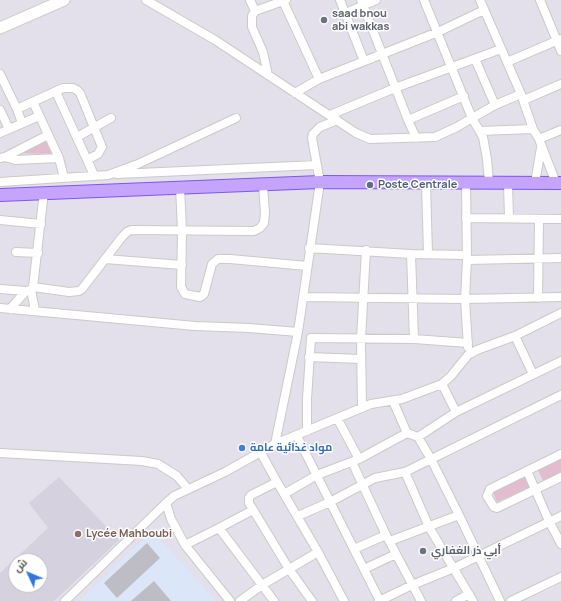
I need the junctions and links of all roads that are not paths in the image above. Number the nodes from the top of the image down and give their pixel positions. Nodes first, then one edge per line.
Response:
1 (64, 0) edge
2 (146, 0) edge
3 (250, 0) edge
4 (340, 0) edge
5 (376, 0) edge
6 (424, 0) edge
7 (480, 0) edge
8 (285, 1) edge
9 (542, 1) edge
10 (362, 2) edge
11 (484, 10) junction
12 (255, 11) junction
13 (346, 13) junction
14 (0, 28) edge
15 (438, 32) junction
16 (559, 40) edge
17 (501, 49) junction
18 (561, 52) edge
19 (382, 55) junction
20 (475, 59) junction
21 (364, 61) junction
22 (507, 62) junction
23 (451, 66) junction
24 (0, 74) edge
25 (268, 75) junction
26 (319, 79) junction
27 (561, 84) edge
28 (395, 88) junction
29 (56, 92) junction
30 (295, 93) junction
31 (464, 96) junction
32 (523, 97) junction
33 (33, 102) junction
34 (15, 105) junction
35 (495, 105) junction
36 (0, 109) edge
37 (330, 115) junction
38 (39, 116) junction
39 (111, 118) dead end
40 (236, 118) dead end
41 (472, 118) junction
42 (337, 120) junction
43 (408, 120) junction
44 (22, 123) junction
45 (94, 128) junction
46 (9, 129) junction
47 (533, 129) junction
48 (561, 130) edge
49 (480, 131) junction
50 (0, 133) edge
51 (48, 135) junction
52 (77, 137) junction
53 (416, 138) junction
54 (540, 143) junction
55 (3, 157) edge
56 (59, 158) junction
57 (87, 160) junction
58 (317, 165) junction
59 (94, 175) junction
60 (108, 175) junction
61 (64, 178) junction
62 (0, 182) edge
63 (320, 182) junction
64 (426, 182) junction
65 (466, 182) junction
66 (489, 182) junction
67 (508, 183) junction
68 (535, 183) junction
69 (558, 183) edge
70 (263, 185) junction
71 (180, 187) junction
72 (44, 192) junction
73 (0, 195) edge
74 (466, 218) junction
75 (509, 218) junction
76 (561, 219) edge
77 (0, 220) edge
78 (539, 220) junction
79 (41, 224) junction
80 (182, 230) junction
81 (309, 248) junction
82 (366, 250) junction
83 (16, 252) dead end
84 (38, 253) junction
85 (412, 254) junction
86 (428, 254) junction
87 (466, 257) junction
88 (561, 258) edge
89 (105, 259) junction
90 (539, 259) junction
91 (182, 264) junction
92 (307, 266) junction
93 (0, 289) edge
94 (30, 289) junction
95 (561, 296) edge
96 (303, 297) junction
97 (362, 297) junction
98 (538, 298) junction
99 (412, 299) junction
100 (465, 299) junction
101 (0, 308) edge
102 (10, 309) junction
103 (34, 310) junction
104 (561, 313) edge
105 (297, 335) junction
106 (514, 336) junction
107 (311, 338) junction
108 (361, 340) junction
109 (414, 340) junction
110 (468, 343) junction
111 (468, 355) junction
112 (309, 357) junction
113 (361, 359) junction
114 (561, 360) edge
115 (533, 374) junction
116 (442, 384) junction
117 (561, 395) edge
118 (393, 401) junction
119 (362, 408) junction
120 (456, 412) junction
121 (337, 418) junction
122 (307, 431) junction
123 (407, 433) junction
124 (297, 436) junction
125 (418, 437) junction
126 (275, 444) junction
127 (261, 453) junction
128 (0, 454) edge
129 (561, 454) edge
130 (356, 460) junction
131 (431, 460) junction
132 (527, 471) junction
133 (405, 472) junction
134 (317, 475) junction
135 (561, 477) edge
136 (277, 482) junction
137 (363, 484) junction
138 (188, 489) junction
139 (536, 489) junction
140 (284, 494) junction
141 (330, 502) junction
142 (166, 503) junction
143 (253, 510) junction
144 (459, 515) junction
145 (298, 516) junction
146 (561, 516) edge
147 (549, 522) junction
148 (429, 527) junction
149 (219, 528) junction
150 (388, 538) junction
151 (561, 544) edge
152 (185, 545) junction
153 (354, 549) junction
154 (318, 552) junction
155 (396, 554) junction
156 (478, 555) junction
157 (454, 568) junction
158 (289, 569) junction
159 (364, 569) junction
160 (561, 577) edge
161 (262, 585) junction
162 (412, 585) junction
163 (471, 598) edge
164 (65, 601) edge
165 (230, 601) edge
166 (240, 601) edge
167 (274, 601) edge
168 (312, 601) edge
169 (344, 601) edge
170 (379, 601) edge
171 (421, 601) edge
172 (456, 601) edge
173 (500, 601) edge
174 (511, 601) edge

1 - 14 main road
2 - 25 street
3 - 12 street
4 - 13 street
5 - 10 street
6 - 15 street
7 - 11 street
8 - 12 street
8 - 26 street
9 - 16 street
10 - 13 street
10 - 19 street
11 - 15 street
11 - 17 street
12 - 25 street
13 - 21 street
15 - 19 street
15 - 23 street
16 - 18 street
16 - 22 street
17 - 20 street
17 - 22 street
19 - 21 street
19 - 28 street
20 - 23 street
20 - 35 street
21 - 26 street
22 - 32 street
23 - 28 street
23 - 31 street
24 - 34 street
25 - 30 street
26 - 30 street
27 - 32 street
28 - 37 street
28 - 43 street
29 - 33 street
29 - 45 street
29 - 52 street
30 - 37 street
31 - 41 street
31 - 43 street
32 - 35 street
32 - 47 street
33 - 34 street
33 - 38 street
34 - 36 street
34 - 44 street
35 - 41 street
36 - 46 street
37 - 42 street
38 - 44 street
38 - 51 street
39 - 45 street
40 - 60 street
41 - 49 street
41 - 53 street
42 - 53 street
42 - 58 street
43 - 53 street
44 - 46 street
45 - 52 street
45 - 57 street
46 - 50 street
47 - 49 street
47 - 54 street
48 - 54 street
49 - 66 street
51 - 55 street
51 - 56 street
52 - 57 street
54 - 68 street
54 - 69 street
55 - 56 street
56 - 61 street
57 - 59 street
58 - 60 street
58 - 63 street
59 - 60 street
59 - 61 street
61 - 62 street
63 - 64 main road
63 - 70 main road
63 - 81 street
64 - 65 main road
64 - 86 street
65 - 66 main road
65 - 74 street
66 - 67 main road
67 - 68 main road
67 - 75 street
68 - 69 main road
70 - 71 main road
70 - 80 street
71 - 72 main road
71 - 80 street
72 - 73 main road
72 - 79 street
74 - 75 street
74 - 87 street
75 - 78 street
76 - 78 street
77 - 79 street
78 - 90 street
79 - 84 street
80 - 89 street
80 - 91 street
81 - 82 street
81 - 92 street
82 - 85 street
82 - 97 street
83 - 84 street
84 - 94 street
85 - 86 street
85 - 99 street
86 - 87 street
87 - 90 street
87 - 100 street
88 - 90 street
89 - 91 street
89 - 94 street
90 - 98 street
91 - 92 street
92 - 96 street
93 - 94 street
94 - 102 street
94 - 103 street
95 - 98 street
96 - 97 street
96 - 105 street
97 - 99 street
97 - 108 street
98 - 100 street
99 - 100 street
99 - 109 street
100 - 110 street
101 - 102 street
102 - 103 street
103 - 105 street
104 - 106 street
105 - 107 street
105 - 126 street
106 - 111 street
106 - 115 street
107 - 108 street
107 - 112 street
108 - 109 street
108 - 113 street
109 - 110 street
110 - 111 street
111 - 116 street
112 - 113 street
112 - 122 street
113 - 119 street
114 - 115 street
115 - 120 street
116 - 118 street
116 - 120 street
117 - 131 street
118 - 119 street
118 - 123 street
119 - 121 street
120 - 125 street
121 - 122 street
121 - 130 street
122 - 124 street
123 - 125 street
123 - 130 street
124 - 126 street
124 - 134 street
125 - 131 street
126 - 127 street
127 - 136 street
127 - 138 street
128 - 138 street
129 - 132 street
130 - 134 street
130 - 137 street
131 - 133 street
131 - 144 street
132 - 139 street
132 - 139 street
133 - 137 street
133 - 148 street
134 - 140 street
134 - 141 street
135 - 139 street
136 - 140 street
136 - 143 street
137 - 141 street
137 - 150 street
138 - 142 street
139 - 147 street
140 - 145 street
141 - 145 street
141 - 153 street
142 - 152 street
142 - 164 street
143 - 149 street
143 - 158 street
144 - 148 street
144 - 156 street
145 - 154 street
146 - 147 street
147 - 151 street
147 - 156 street
148 - 150 street
148 - 157 street
149 - 152 street
149 - 161 street
150 - 153 street
150 - 155 street
152 - 165 street
153 - 159 street
154 - 158 street
154 - 169 street
155 - 159 street
155 - 162 street
156 - 157 street
156 - 173 street
157 - 162 street
157 - 163 street
158 - 161 street
158 - 168 street
159 - 170 street
160 - 174 street
161 - 166 street
161 - 167 street
162 - 170 street
162 - 171 street
163 - 172 street

